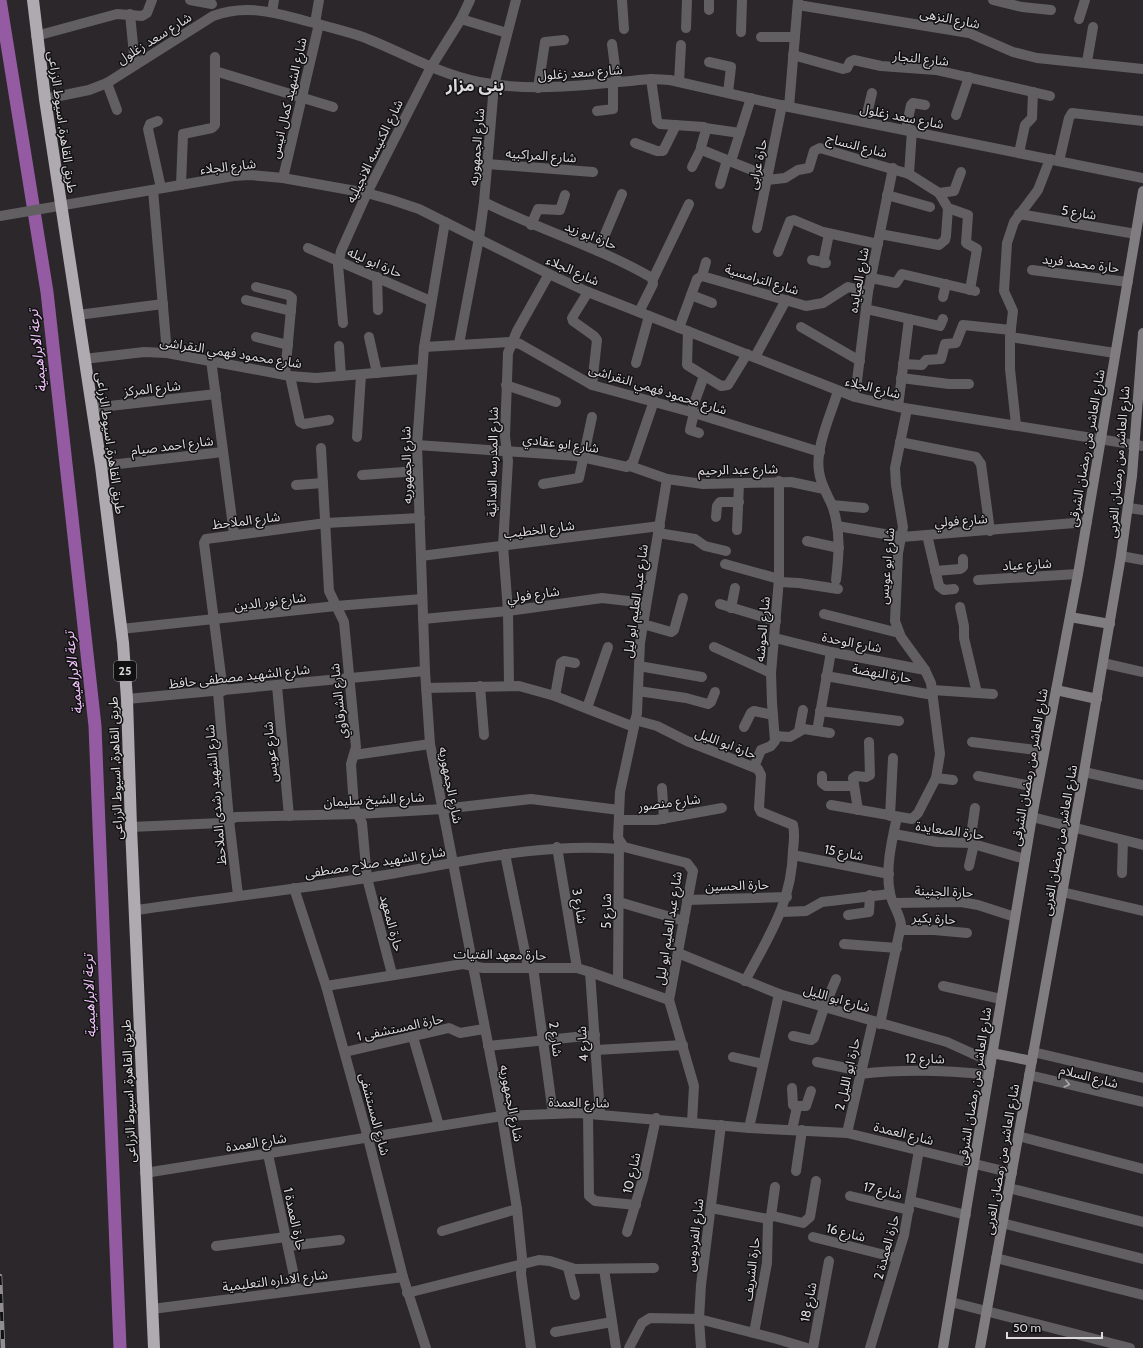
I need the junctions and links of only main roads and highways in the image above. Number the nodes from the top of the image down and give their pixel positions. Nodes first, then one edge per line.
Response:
1 (33, 0) edge
2 (154, 1348) edge

1 - 2 highway, طريق القاهرة, اسيوط الزراعى / 25

